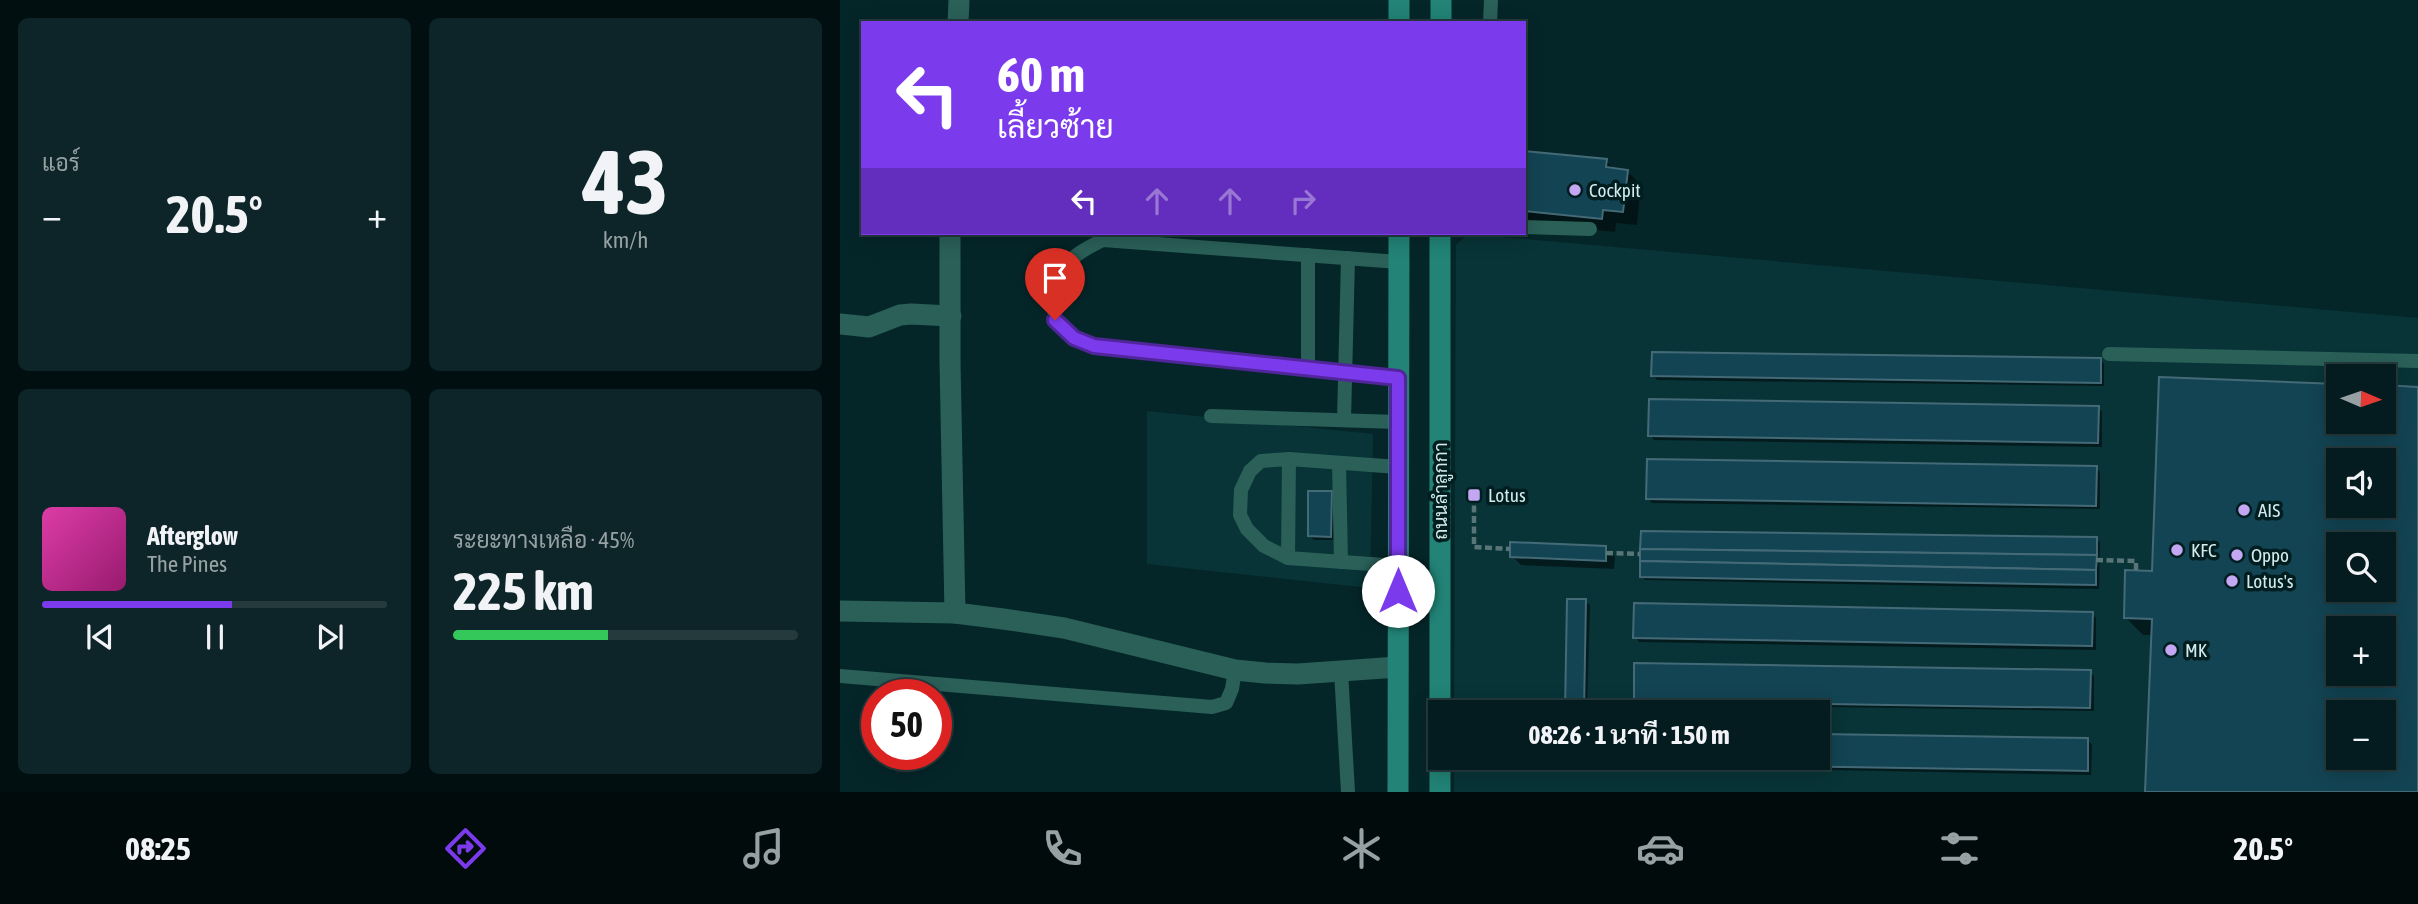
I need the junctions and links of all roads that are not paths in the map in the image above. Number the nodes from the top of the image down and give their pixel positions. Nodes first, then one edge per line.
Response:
1 (959, 0) edge
2 (1399, 0) edge
3 (1441, 0) edge
4 (1491, 0) edge
5 (958, 21) edge
6 (1399, 21) edge
7 (1441, 21) edge
8 (1490, 21) edge
9 (1526, 227) edge
10 (1590, 229) dead end
11 (950, 235) edge
12 (1399, 235) edge
13 (1440, 235) edge
14 (1308, 255) junction
15 (1348, 258) junction
16 (1399, 262) junction
17 (951, 316) junction
18 (840, 324) edge
19 (2109, 354) dead end
20 (2418, 361) edge
21 (1308, 368) junction
22 (1346, 372) junction
23 (1398, 378) junction
24 (1211, 416) dead end
25 (1344, 420) junction
26 (1398, 422) junction
27 (1289, 460) junction
28 (1339, 463) junction
29 (1398, 467) junction
30 (1288, 558) junction
31 (1341, 562) junction
32 (1398, 566) junction
33 (840, 611) edge
34 (955, 613) junction
35 (1398, 667) junction
36 (1235, 670) junction
37 (1341, 671) junction
38 (840, 676) edge
39 (1348, 792) edge
40 (1398, 792) edge
41 (1440, 792) edge

1 - 5 street
2 - 6 main road
3 - 7 main road
4 - 8 lane
9 - 10 lane
11 - 17 street
12 - 16 main road
13 - 41 main road, ถนนลำลูกกา
14 - 15 lane
14 - 21 lane
14 - 21 lane
15 - 16 lane
15 - 22 lane
16 - 23 main road
17 - 18 street
17 - 34 street
19 - 20 lane
21 - 22 lane
22 - 23 lane
22 - 25 lane
23 - 26 main road
24 - 25 lane
25 - 26 lane
26 - 29 main road
27 - 28 lane
27 - 30 lane
27 - 30 lane
28 - 29 lane
28 - 31 lane
29 - 32 main road
30 - 31 lane
31 - 32 lane
32 - 35 main road
33 - 34 street
34 - 36 street
35 - 37 street
35 - 40 main road
36 - 37 street
36 - 38 lane
37 - 39 lane

